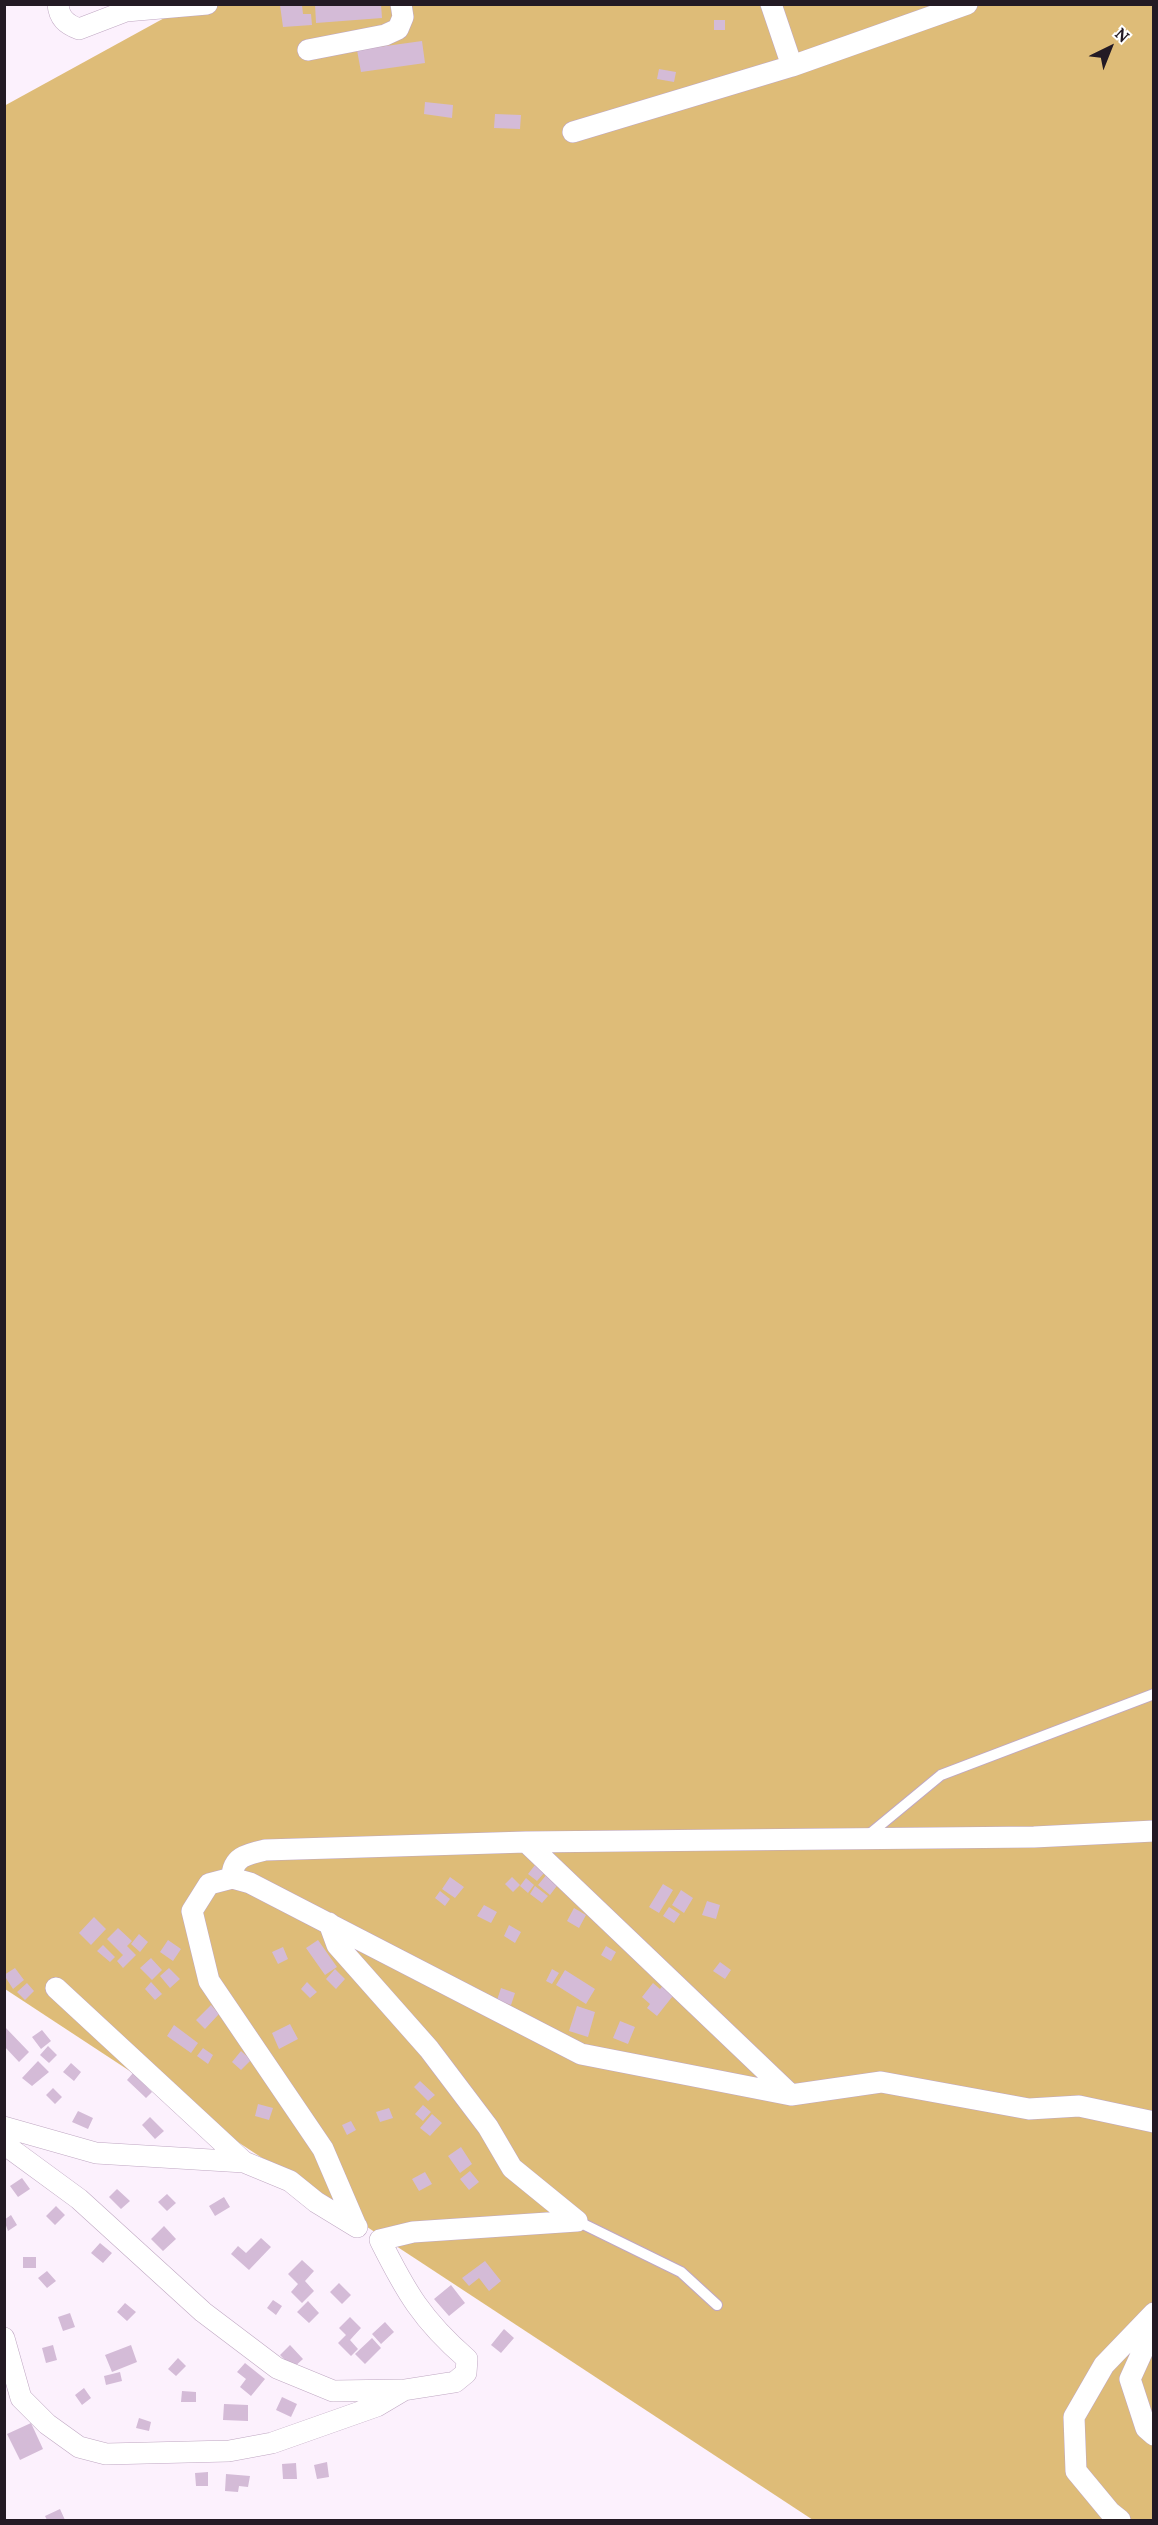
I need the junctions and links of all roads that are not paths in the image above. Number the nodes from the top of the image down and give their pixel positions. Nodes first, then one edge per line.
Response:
1 (58, 4) edge
2 (207, 4) edge
3 (401, 4) edge
4 (771, 4) edge
5 (967, 4) edge
6 (308, 50) dead end
7 (792, 66) junction
8 (573, 132) dead end
9 (1154, 1694) edge
10 (1154, 1831) edge
11 (863, 1839) junction
12 (526, 1842) junction
13 (231, 1878) junction
14 (329, 1923) junction
15 (56, 1988) dead end
16 (791, 2095) junction
17 (1154, 2122) edge
18 (4, 2127) edge
19 (4, 2144) edge
20 (244, 2162) junction
21 (577, 2221) junction
22 (356, 2226) junction
23 (380, 2240) junction
24 (717, 2304) dead end
25 (1154, 2313) edge
26 (1154, 2326) edge
27 (4, 2338) edge
28 (404, 2390) junction
29 (1154, 2435) edge
30 (1120, 2520) edge

1 - 2 street
3 - 6 street
4 - 7 street
5 - 7 street
7 - 8 street
9 - 11 lane
10 - 11 street
11 - 12 street
12 - 13 street
12 - 16 street
13 - 14 street
13 - 22 street
14 - 16 street
14 - 21 street
15 - 20 street
16 - 17 street
18 - 20 street
19 - 28 street
20 - 22 street
21 - 23 street
21 - 24 lane
22 - 23 street
23 - 28 street
25 - 30 street
26 - 29 street
27 - 28 street

